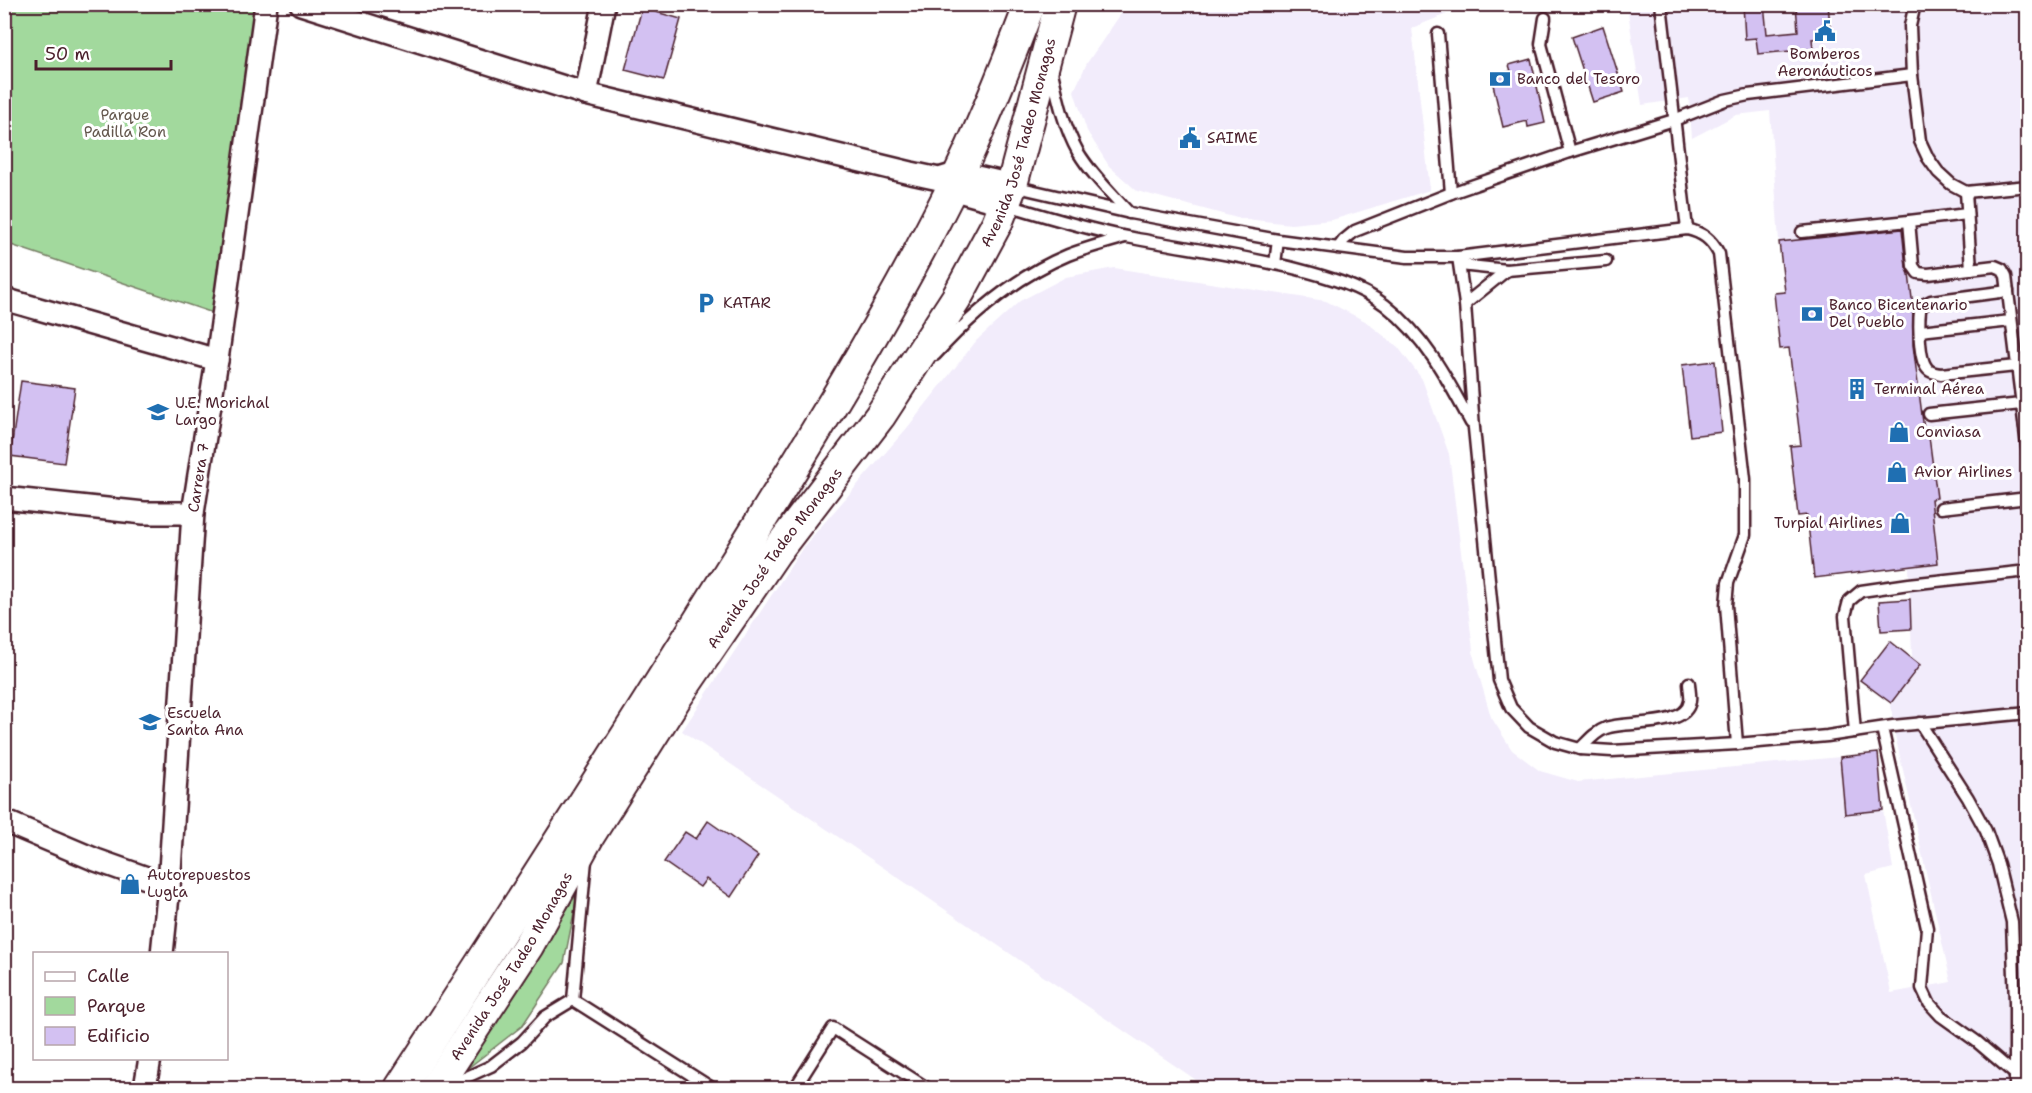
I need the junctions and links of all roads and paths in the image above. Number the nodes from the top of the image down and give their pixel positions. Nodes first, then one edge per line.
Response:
1 (266, 4) edge
2 (301, 4) edge
3 (604, 4) edge
4 (1030, 4) edge
5 (1060, 4) edge
6 (1661, 4) edge
7 (1915, 4) edge
8 (1545, 18) dead end
9 (1438, 34) dead end
10 (1047, 55) junction
11 (1912, 75) junction
12 (586, 94) junction
13 (1674, 120) junction
14 (1570, 152) junction
15 (950, 180) junction
16 (2028, 186) edge
17 (1966, 192) junction
18 (1451, 193) junction
19 (1008, 195) junction
20 (1130, 213) junction
21 (1967, 214) junction
22 (1908, 221) junction
23 (1687, 229) junction
24 (1802, 232) dead end
25 (1125, 237) junction
26 (1278, 240) junction
27 (1338, 248) junction
28 (1459, 261) junction
29 (1606, 261) dead end
30 (1275, 264) junction
31 (1971, 269) junction
32 (1507, 270) junction
33 (2008, 291) junction
34 (4, 299) edge
35 (1465, 304) junction
36 (2011, 321) junction
37 (1920, 331) junction
38 (217, 360) junction
39 (2016, 366) junction
40 (2021, 404) junction
41 (1929, 414) dead end
42 (880, 416) junction
43 (1474, 428) junction
44 (2028, 454) edge
45 (4, 498) edge
46 (2028, 498) edge
47 (1941, 508) dead end
48 (194, 513) junction
49 (2028, 571) edge
50 (1689, 682) dead end
51 (2028, 713) edge
52 (1920, 723) junction
53 (1882, 728) junction
54 (1855, 732) junction
55 (1737, 744) junction
56 (1580, 749) junction
57 (4, 821) edge
58 (589, 836) junction
59 (169, 886) junction
60 (162, 952) edge
61 (573, 1000) junction
62 (150, 1060) edge
63 (2016, 1075) junction
64 (145, 1089) edge
65 (400, 1089) edge
66 (435, 1089) edge
67 (442, 1089) edge
68 (712, 1089) edge
69 (795, 1089) edge
70 (927, 1089) edge
71 (2015, 1089) edge

1 - 38 street, Carrera 7
2 - 12 street
3 - 12 street
4 - 15 main road, Avenida José Tadeo Monagas
5 - 10 main road, Avenida José Tadeo Monagas
6 - 13 lane
7 - 11 lane
8 - 14 lane
9 - 18 lane
10 - 19 main road, Avenida José Tadeo Monagas
10 - 20 lane
11 - 13 lane
11 - 17 lane
12 - 15 street
13 - 14 lane
13 - 23 lane
14 - 18 lane
15 - 19 street
15 - 65 main road, Avenida José Tadeo Monagas
16 - 17 lane
17 - 21 lane
18 - 27 lane
19 - 20 lane
19 - 25 lane
19 - 42 main road, Avenida José Tadeo Monagas
20 - 26 lane
21 - 22 lane
21 - 31 lane
22 - 24 lane
22 - 31 lane
23 - 28 lane
23 - 55 lane
25 - 30 lane
25 - 42 lane
26 - 27 lane
26 - 30 lane
27 - 28 lane
28 - 32 lane
28 - 35 lane
29 - 32 lane
30 - 43 lane
31 - 33 lane
32 - 35 lane
33 - 36 lane
33 - 37 lane
34 - 38 street
35 - 43 lane
36 - 37 lane
36 - 39 lane
37 - 39 lane
38 - 48 street, Carrera 7
39 - 40 lane
40 - 41 lane
40 - 44 lane
42 - 58 main road, Avenida José Tadeo Monagas
43 - 56 lane
45 - 48 street
46 - 47 lane
48 - 59 street, Carrera 7
49 - 54 lane
50 - 56 lane
51 - 52 lane
52 - 53 lane
52 - 63 lane
53 - 54 lane
53 - 63 lane
54 - 55 lane
55 - 56 lane
57 - 59 street
58 - 61 lane
58 - 66 main road, Avenida José Tadeo Monagas
59 - 60 street, Carrera 7
61 - 67 lane
61 - 68 lane
62 - 64 street
63 - 71 lane
69 - 70 lane

